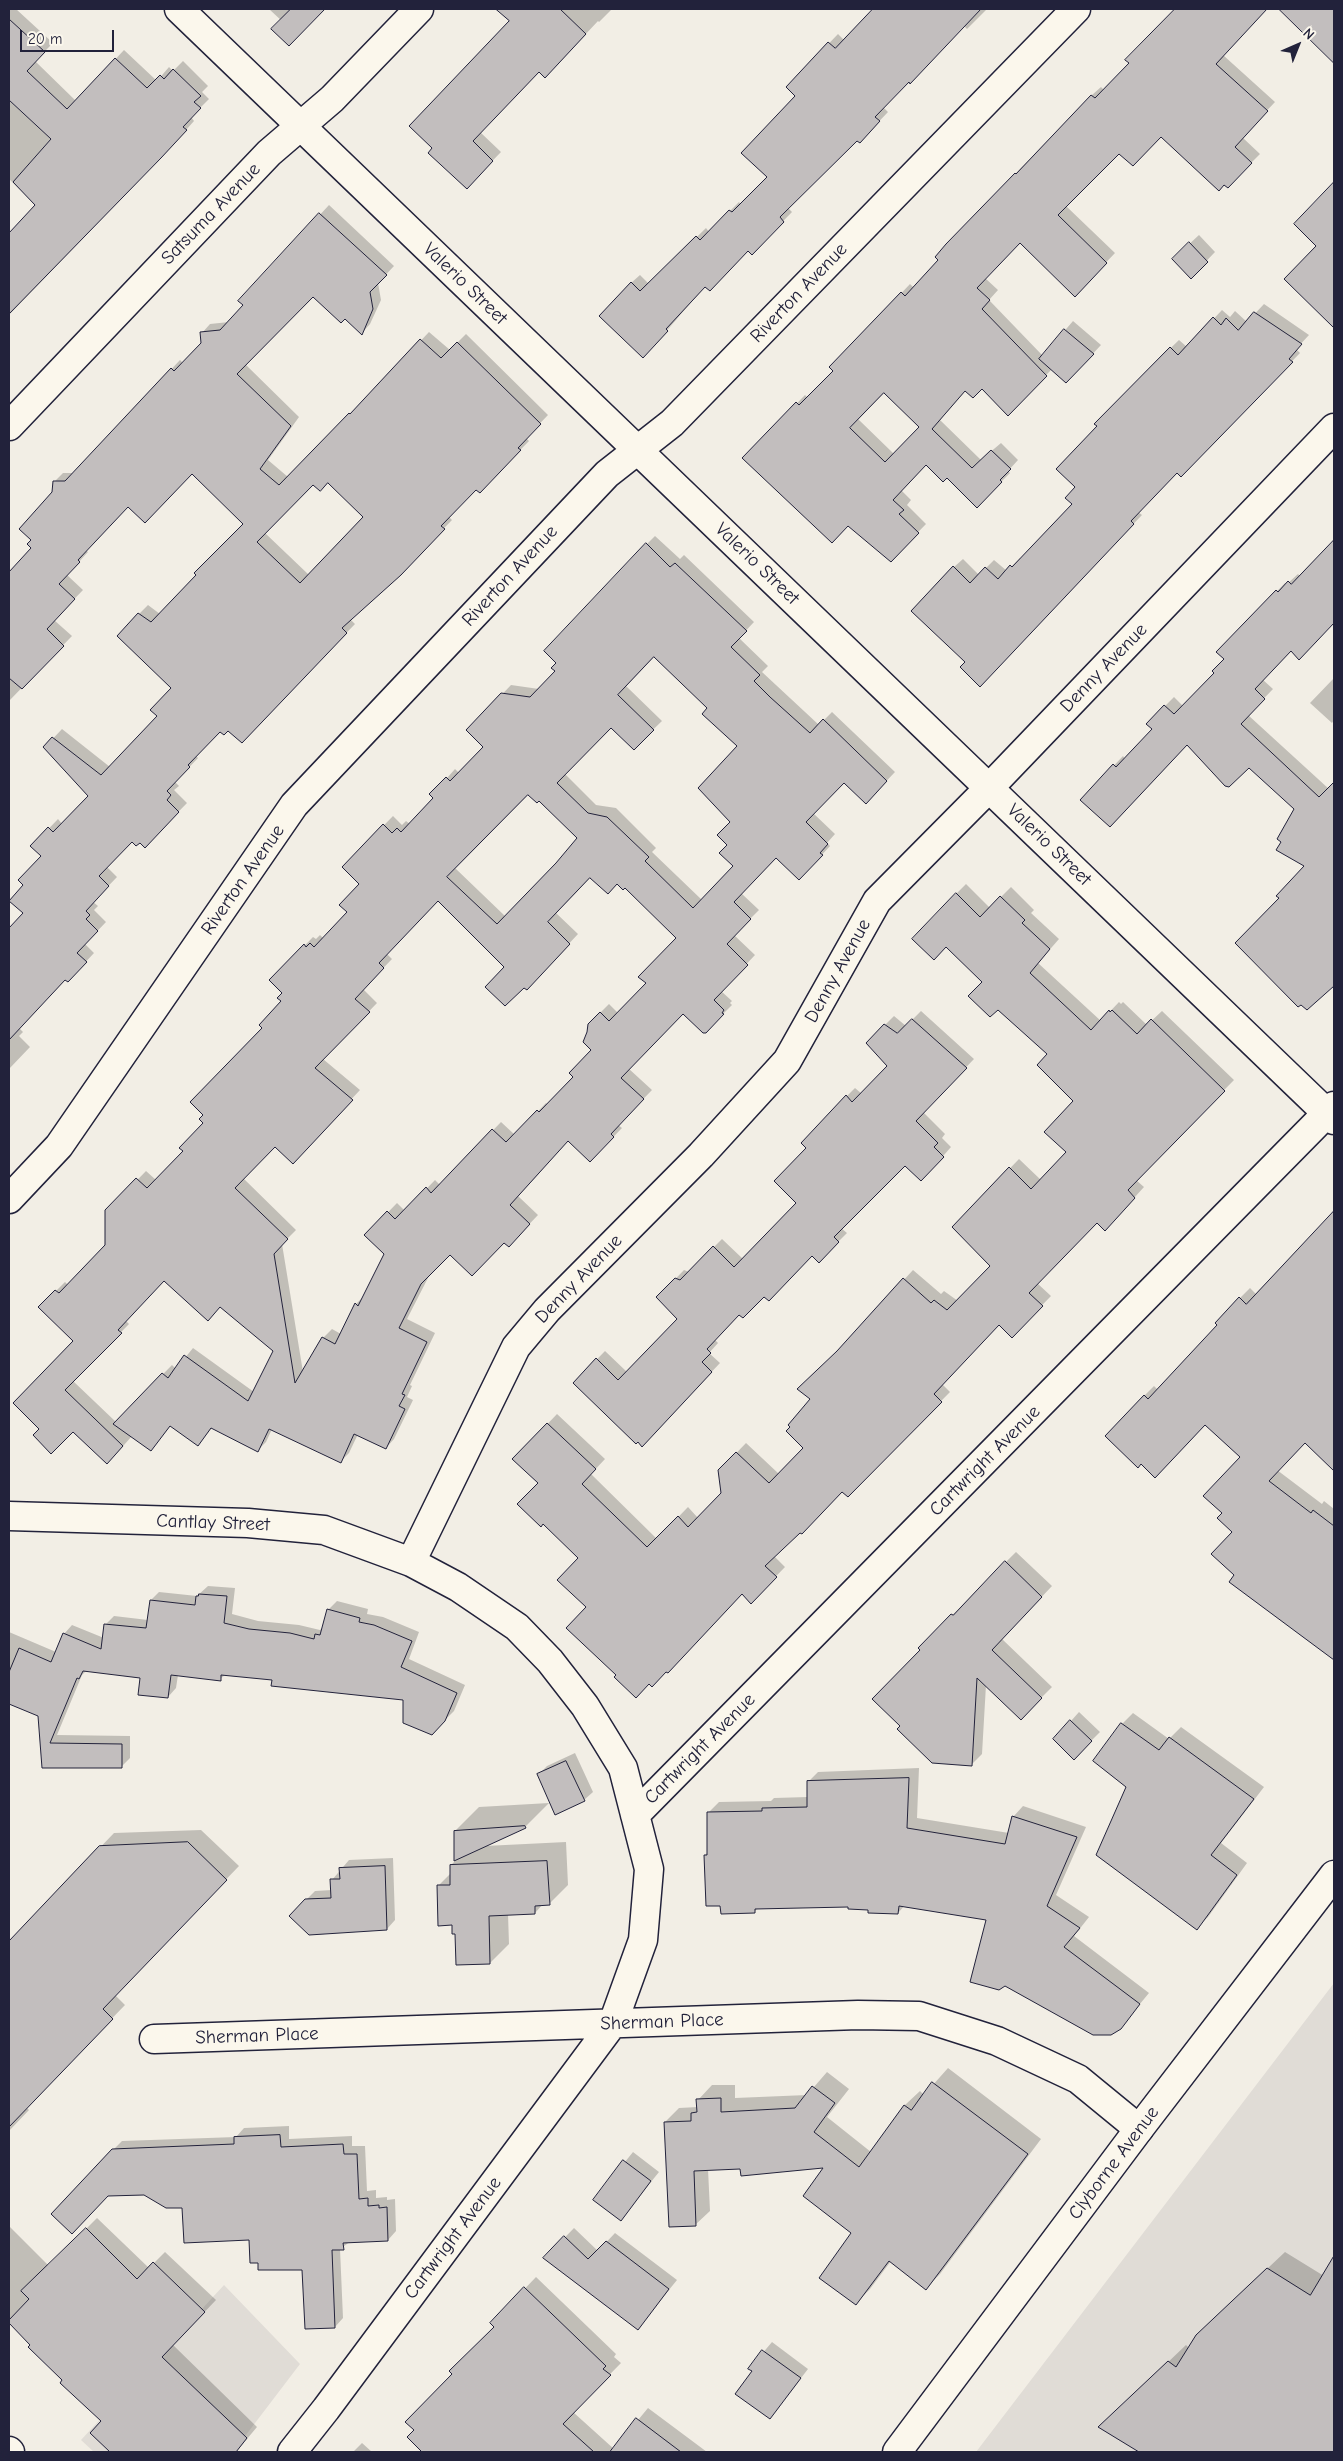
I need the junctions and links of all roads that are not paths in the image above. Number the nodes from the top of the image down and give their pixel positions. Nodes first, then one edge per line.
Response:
1 (179, 9) edge
2 (419, 9) edge
3 (1076, 9) edge
4 (300, 127) junction
5 (9, 426) edge
6 (1334, 428) edge
7 (639, 450) junction
8 (989, 788) junction
9 (1332, 1113) edge
10 (9, 1199) edge
11 (9, 1516) edge
12 (411, 1562) junction
13 (635, 1815) junction
14 (1334, 1875) edge
15 (613, 2023) junction
16 (154, 2039) dead end
17 (1139, 2129) junction
18 (292, 2452) edge
19 (897, 2452) edge

1 - 4 street, Valerio Street
2 - 4 street, Satsuma Avenue
3 - 7 street, Riverton Avenue
4 - 5 street, Satsuma Avenue
4 - 7 street, Valerio Street
6 - 8 street, Denny Avenue
7 - 8 street, Valerio Street
7 - 10 street, Riverton Avenue
8 - 9 street, Valerio Street
8 - 12 street, Denny Avenue
9 - 13 street, Cartwright Avenue
11 - 12 street, Cantlay Street
12 - 13 street, Cantlay Street
13 - 15 street, Cartwright Avenue
14 - 17 street, Clyborne Avenue
15 - 16 street, Sherman Place
15 - 17 street, Sherman Place
15 - 18 street, Cartwright Avenue
17 - 19 street, Clyborne Avenue

